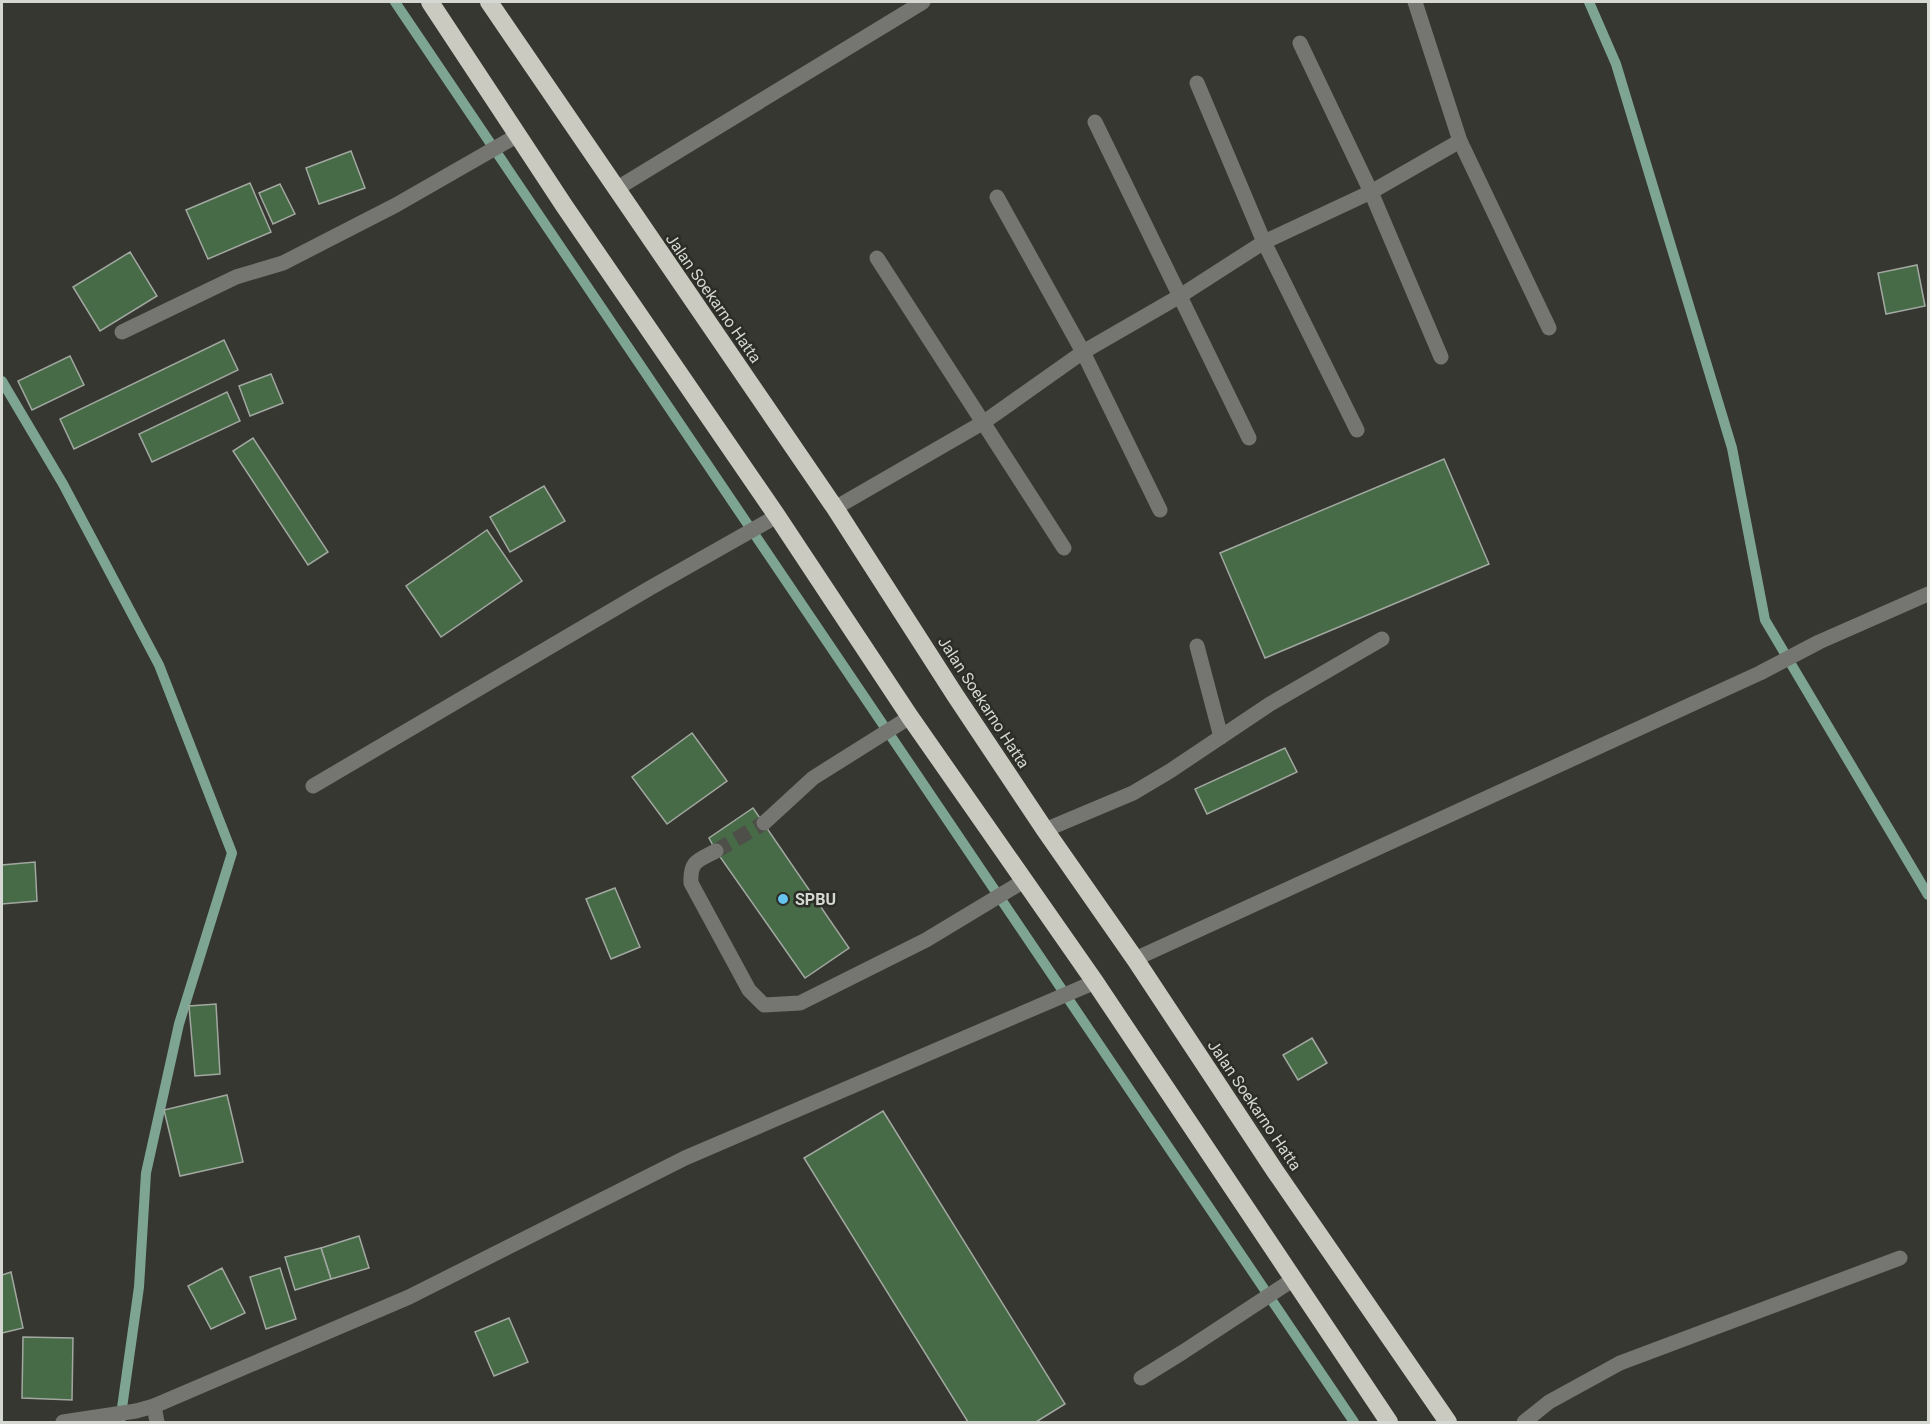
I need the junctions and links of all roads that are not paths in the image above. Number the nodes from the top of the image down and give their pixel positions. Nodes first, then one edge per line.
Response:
1 (430, 2) edge
2 (489, 2) edge
3 (922, 2) edge
4 (1415, 2) edge
5 (1300, 43) dead end
6 (1197, 83) dead end
7 (1095, 122) dead end
8 (518, 135) junction
9 (1460, 141) junction
10 (615, 189) junction
11 (1371, 192) junction
12 (997, 197) dead end
13 (1264, 242) junction
14 (877, 258) dead end
15 (1180, 296) junction
16 (1549, 328) dead end
17 (122, 333) dead end
18 (1083, 352) junction
19 (1442, 357) dead end
20 (984, 422) junction
21 (1357, 430) dead end
22 (1249, 438) dead end
23 (835, 508) junction
24 (1160, 510) dead end
25 (769, 521) junction
26 (1064, 548) dead end
27 (1929, 594) edge
28 (1382, 639) dead end
29 (1197, 646) dead end
30 (910, 717) junction
31 (1221, 737) junction
32 (313, 786) dead end
33 (764, 823) tunnel mouth
34 (1045, 830) junction
35 (716, 851) tunnel mouth
36 (1024, 881) junction
37 (1135, 959) junction
38 (1095, 982) junction
39 (1900, 1258) dead end
40 (1286, 1284) junction
41 (1141, 1378) dead end
42 (154, 1406) junction
43 (63, 1422) edge
44 (157, 1422) edge
45 (1389, 1422) edge
46 (1448, 1422) edge
47 (1524, 1422) edge

1 - 8 highway
2 - 10 highway, Jalan Soekarno Hatta
3 - 10 street
4 - 9 street
5 - 11 street
6 - 13 street
7 - 15 street
8 - 17 street
8 - 25 highway
9 - 11 street
9 - 16 street
10 - 23 highway, Jalan Soekarno Hatta
11 - 13 street
11 - 19 street
12 - 18 street
13 - 15 street
13 - 21 street
14 - 20 street
15 - 18 street
15 - 22 street
18 - 20 street
18 - 24 street
20 - 23 street
20 - 26 street
23 - 34 highway, Jalan Soekarno Hatta
25 - 30 highway
25 - 32 street
27 - 37 street
28 - 31 street
29 - 31 street
30 - 33 street
30 - 36 highway
31 - 34 street
34 - 37 highway, Jalan Soekarno Hatta
35 - 36 street
36 - 38 highway
37 - 46 highway, Jalan Soekarno Hatta
38 - 40 highway
38 - 42 street
39 - 47 street
40 - 41 street
40 - 45 highway
42 - 43 street
42 - 44 street

